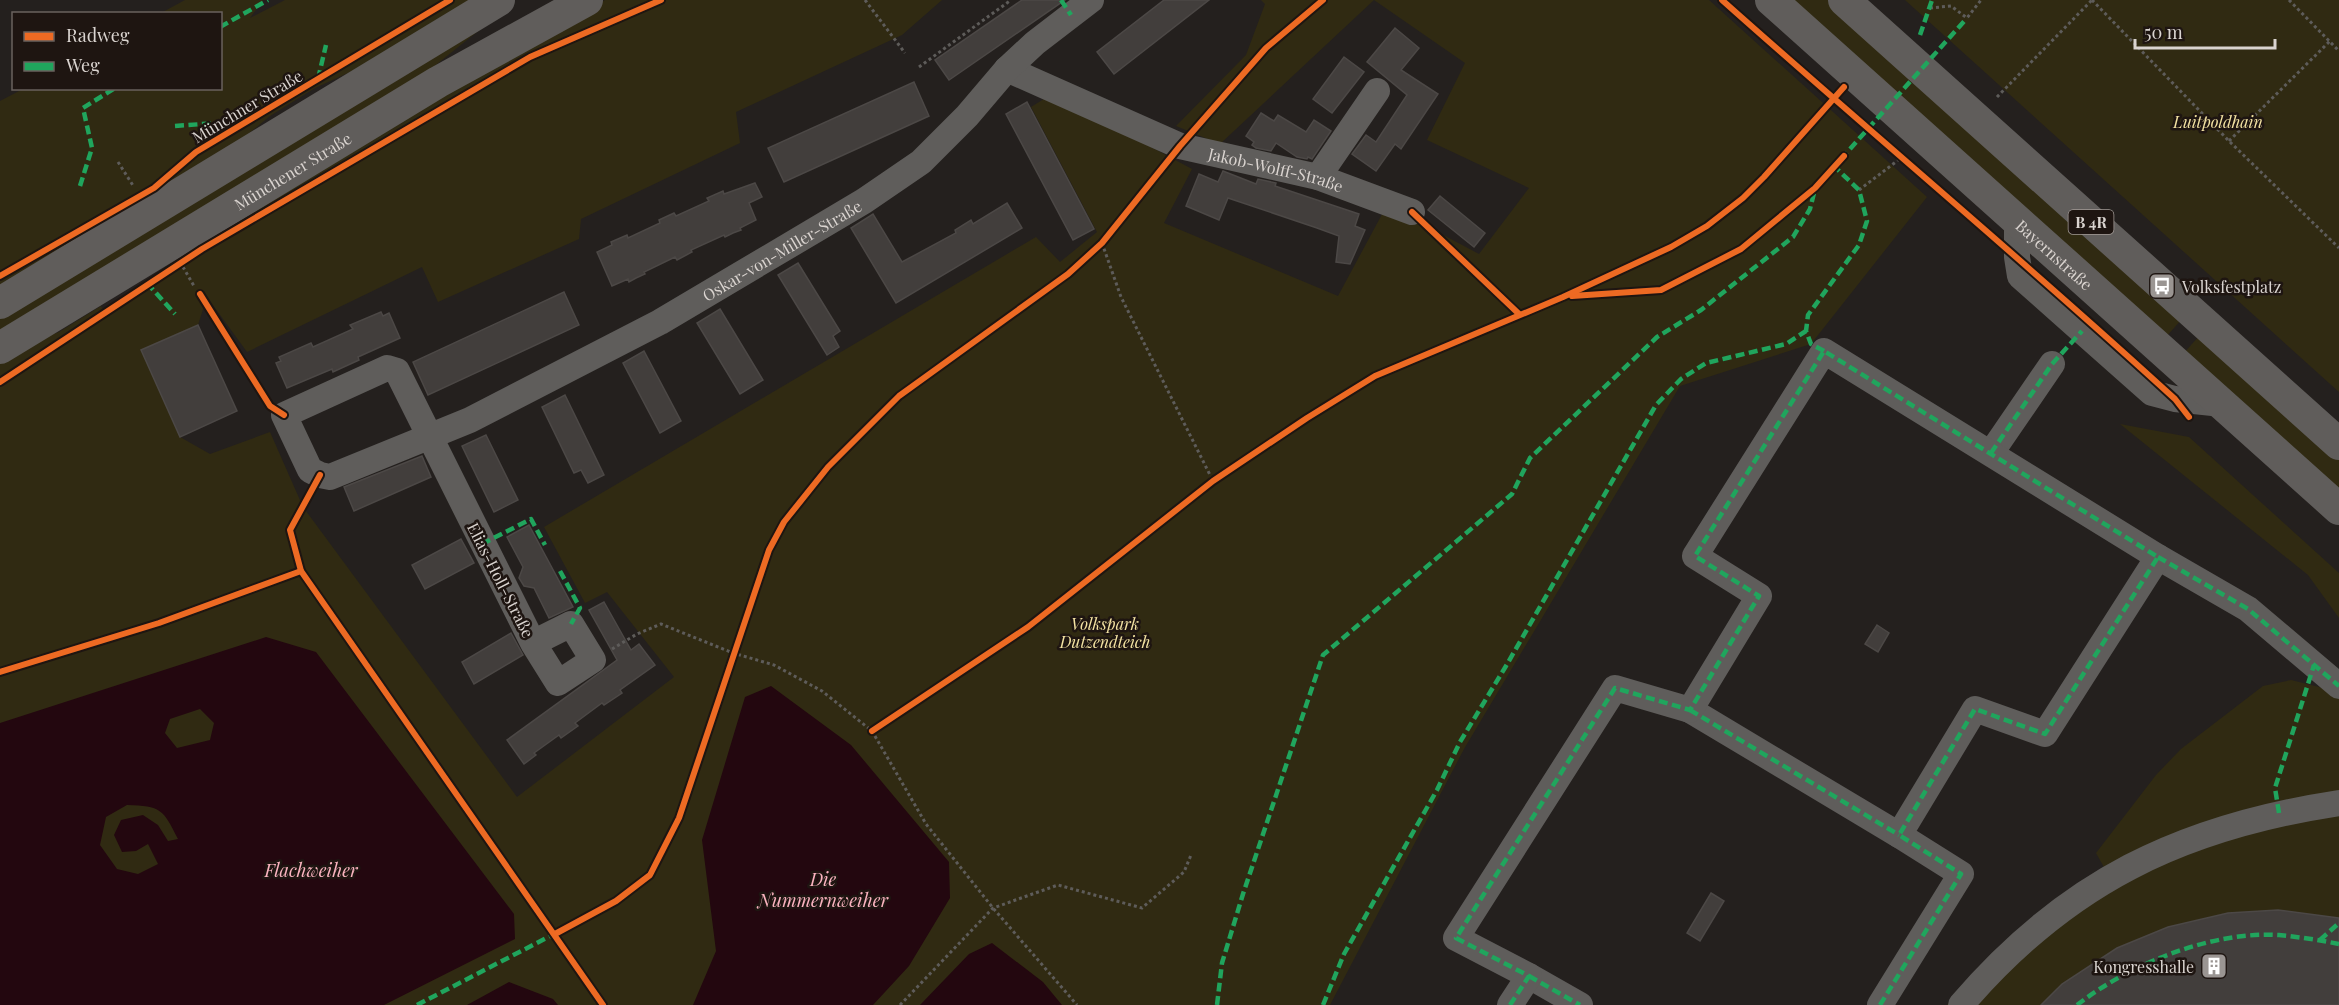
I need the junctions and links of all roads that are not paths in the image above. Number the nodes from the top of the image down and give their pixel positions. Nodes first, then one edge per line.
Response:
1 (499, 0) edge
2 (587, 0) edge
3 (1091, 0) edge
4 (1771, 0) edge
5 (1844, 0) edge
6 (1007, 69) junction
7 (1377, 91) dead end
8 (1317, 177) junction
9 (1412, 212) dead end
10 (0, 303) edge
11 (0, 348) edge
12 (2052, 364) dead end
13 (428, 437) junction
14 (2339, 444) edge
15 (1991, 453) junction
16 (2339, 508) edge
17 (2158, 556) junction
18 (533, 643) junction
19 (2339, 686) edge
20 (1690, 710) junction
21 (2339, 803) edge
22 (1899, 835) junction
23 (1529, 976) junction
24 (1510, 1005) edge
25 (1580, 1005) edge
26 (1880, 1005) edge
27 (1961, 1005) edge

1 - 10 main road
2 - 11 main road, Münchener Straße
3 - 6 street, Oskar-von-Miller-Straße
4 - 16 main road, Bayernstraße / B 4R
5 - 14 main road, B 4R
6 - 8 street, Jakob-Wolff-Straße
6 - 13 street, Oskar-von-Miller-Straße
7 - 8 street
8 - 9 street, Jakob-Wolff-Straße
12 - 15 street
13 - 13 street, Oskar-von-Miller-Straße
13 - 18 street, Elias-Holl-Straße
15 - 17 street
15 - 20 street
17 - 19 street
17 - 22 street
18 - 18 street, Elias-Holl-Straße
20 - 22 street
20 - 23 street
21 - 27 street
22 - 26 street
23 - 24 street
23 - 25 street

